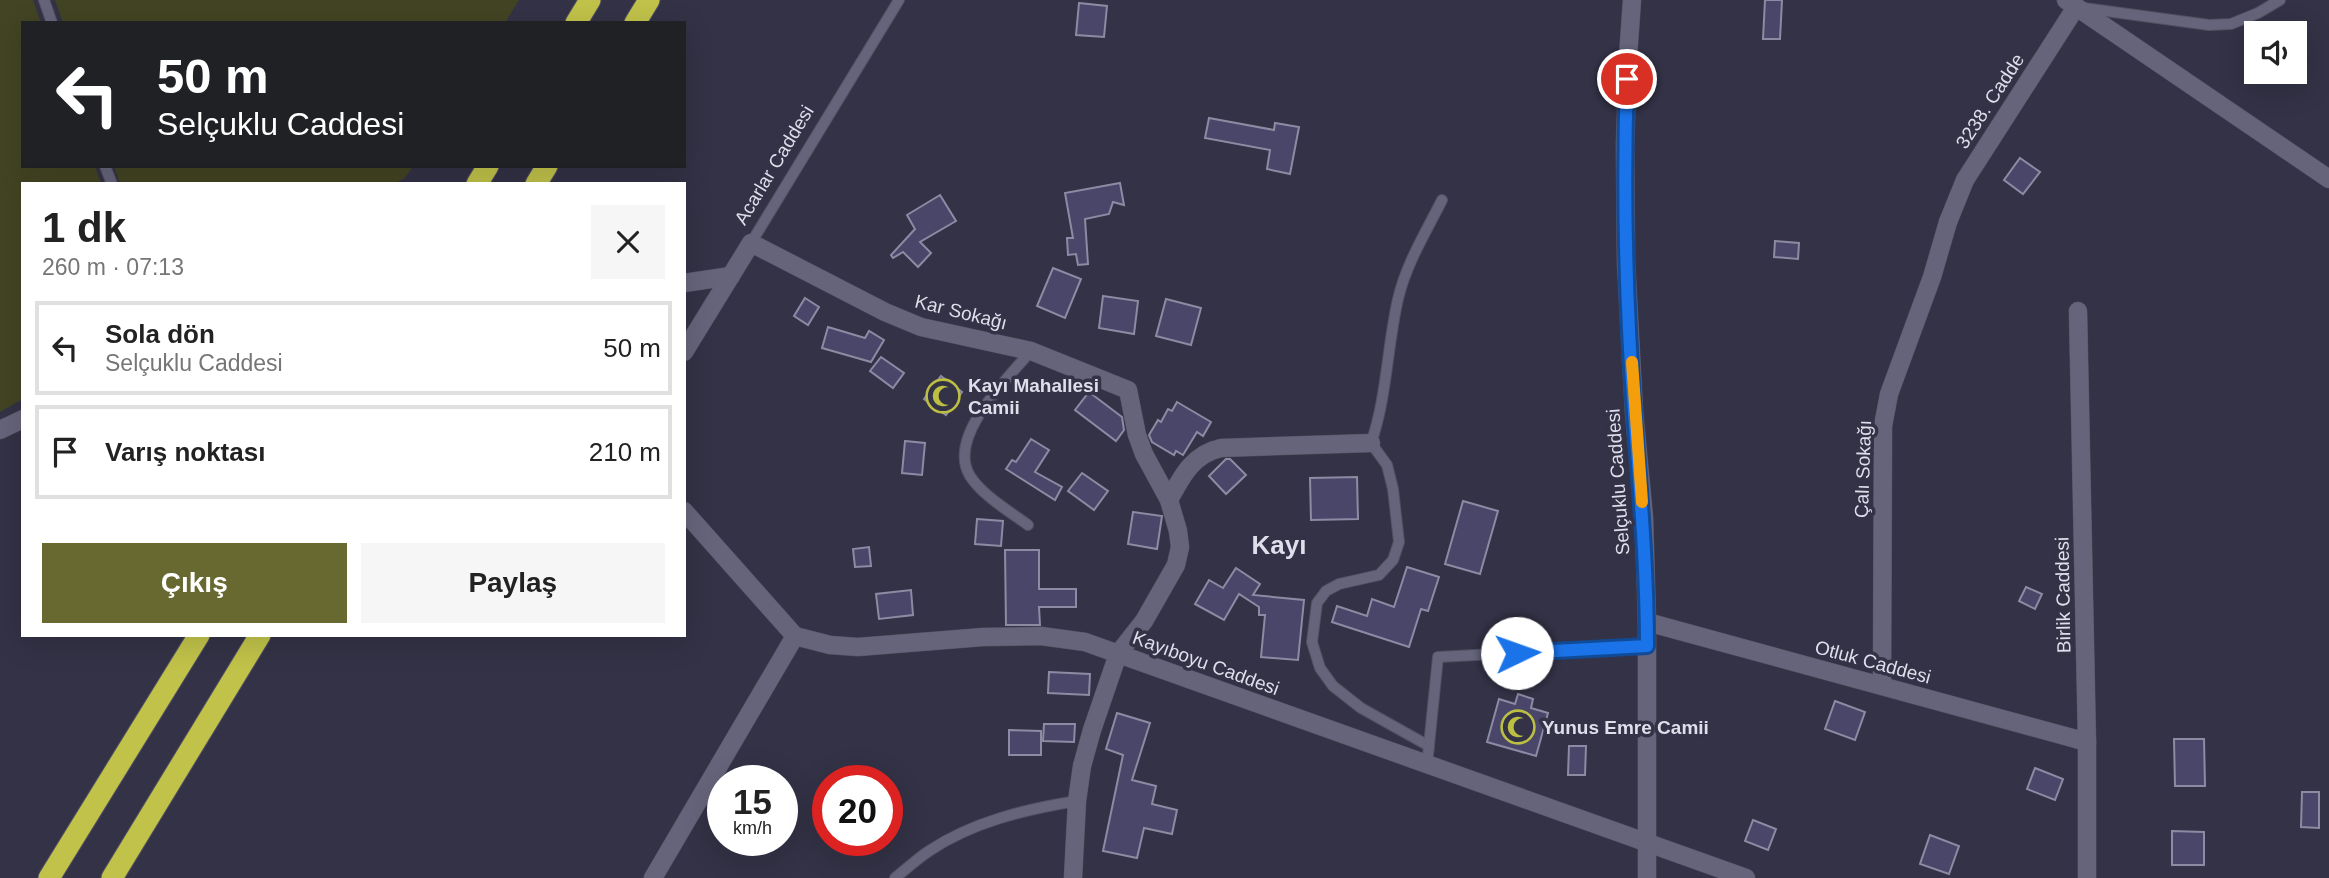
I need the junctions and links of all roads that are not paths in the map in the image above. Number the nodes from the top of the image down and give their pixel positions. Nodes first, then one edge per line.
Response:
1 (44, 0) edge
2 (590, 0) edge
3 (649, 0) edge
4 (899, 0) edge
5 (1633, 0) edge
6 (2280, 0) edge
7 (2071, 3) edge
8 (51, 21) edge
9 (577, 21) edge
10 (636, 21) edge
11 (2329, 179) edge
12 (1441, 200) dead end
13 (1948, 222) joint
14 (751, 243) junction
15 (730, 276) junction
16 (686, 283) edge
17 (2078, 311) dead end
18 (686, 349) edge
19 (1031, 351) junction
20 (21, 420) edge
21 (0, 430) edge
22 (1371, 443) junction
23 (1169, 500) junction
24 (686, 513) edge
25 (1028, 525) dead end
26 (1647, 622) junction
27 (795, 636) junction
28 (198, 637) edge
29 (259, 637) edge
30 (1647, 646) junction
31 (1118, 654) junction
32 (1882, 686) junction
33 (2087, 742) junction
34 (1429, 746) junction
35 (1427, 765) junction
36 (1077, 801) junction
37 (1647, 844) junction
38 (49, 878) edge
39 (112, 878) edge
40 (653, 878) edge
41 (895, 878) edge
42 (1073, 878) edge
43 (1647, 878) edge
44 (1746, 878) edge
45 (2087, 878) edge

1 - 8 lane
2 - 9 highway
3 - 10 highway
4 - 14 lane, Acarlar Caddesi
5 - 26 street, Selçuklu Caddesi
6 - 7 lane
7 - 11 street
7 - 13 street, 3238. Cadde
12 - 22 lane
13 - 32 street, Çalı Sokağı
14 - 15 street, Acarlar Caddesi
14 - 19 street, Kar Sokağı
15 - 16 street
15 - 18 street, Acarlar Caddesi
17 - 33 street, Birlik Caddesi
19 - 23 street, Kar Sokağı
19 - 25 lane
20 - 21 street
22 - 23 street
22 - 34 lane
23 - 31 street
24 - 27 street
26 - 30 street, Selçuklu Caddesi
26 - 32 street, Otluk Caddesi
27 - 31 street, Kayıboyu Caddesi
27 - 40 street
28 - 38 highway
29 - 39 highway
30 - 34 lane
30 - 37 street, Selçuklu Caddesi
31 - 35 street, Kayıboyu Caddesi
31 - 36 street
32 - 33 street, Otluk Caddesi
33 - 45 street, Birlik Caddesi
34 - 35 lane
35 - 37 street, Kayıboyu Caddesi
36 - 41 lane
36 - 42 street
37 - 43 street, Selçuklu Caddesi
37 - 44 street, Kayıboyu Caddesi

